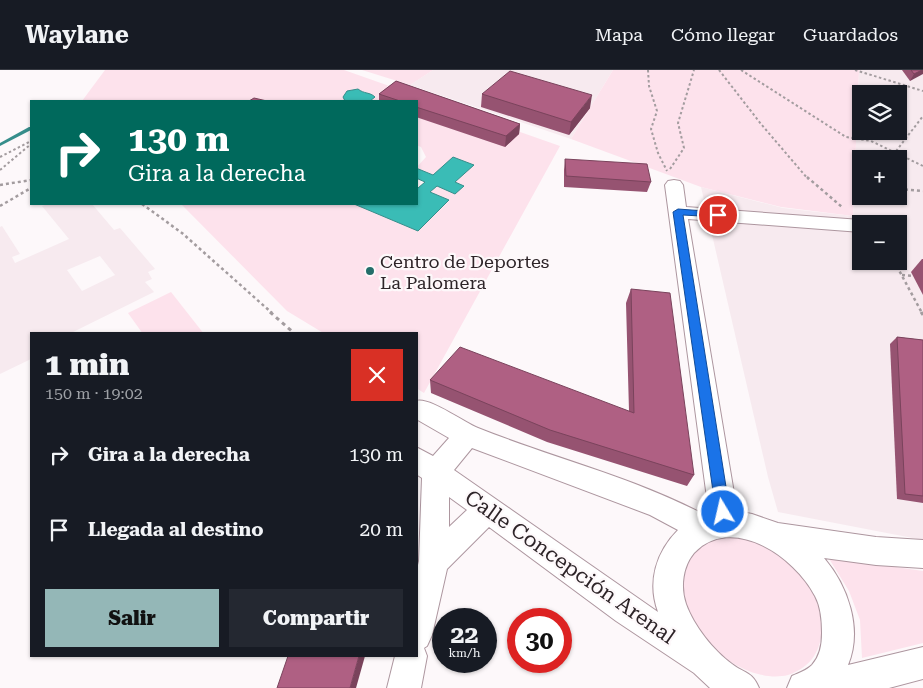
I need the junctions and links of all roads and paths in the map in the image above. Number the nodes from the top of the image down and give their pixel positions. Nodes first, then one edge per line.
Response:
1 (648, 70) edge
2 (694, 70) edge
3 (719, 70) edge
4 (741, 70) edge
5 (855, 70) edge
6 (923, 91) edge
7 (923, 116) edge
8 (30, 142) edge
9 (30, 143) edge
10 (888, 150) edge
11 (895, 150) edge
12 (0, 157) edge
13 (907, 159) edge
14 (923, 166) edge
15 (0, 170) edge
16 (30, 180) edge
17 (0, 185) edge
18 (674, 185) dead end
19 (30, 189) edge
20 (907, 190) edge
21 (923, 191) edge
22 (143, 205) edge
23 (0, 206) edge
24 (847, 211) dead end
25 (678, 212) junction
26 (852, 225) edge
27 (899, 270) edge
28 (902, 275) junction
29 (913, 276) dead end
30 (923, 314) edge
31 (293, 332) edge
32 (421, 410) dead end
33 (467, 435) junction
34 (426, 466) edge
35 (488, 510) junction
36 (714, 525) junction
37 (776, 536) junction
38 (923, 554) edge
39 (434, 561) junction
40 (418, 628) edge
41 (412, 657) edge
42 (923, 663) edge
43 (725, 680) edge
44 (404, 688) edge
45 (804, 688) edge
46 (813, 688) edge

1 - 2 path
3 - 24 path
4 - 10 path
5 - 6 path
7 - 11 path
8 - 12 path
9 - 15 path
13 - 14 path
16 - 17 path
18 - 25 street
19 - 23 path
20 - 21 path
22 - 31 path
25 - 26 street
25 - 36 street
27 - 28 path
28 - 29 path
28 - 30 path
32 - 33 street
33 - 34 street
33 - 36 street
34 - 35 street, Calle Concepción Arenal
34 - 39 street
35 - 39 street
35 - 43 street, Calle Concepción Arenal
36 - 37 street
36 - 43 street
37 - 38 street
37 - 45 street
39 - 40 street
41 - 44 street
42 - 46 street

